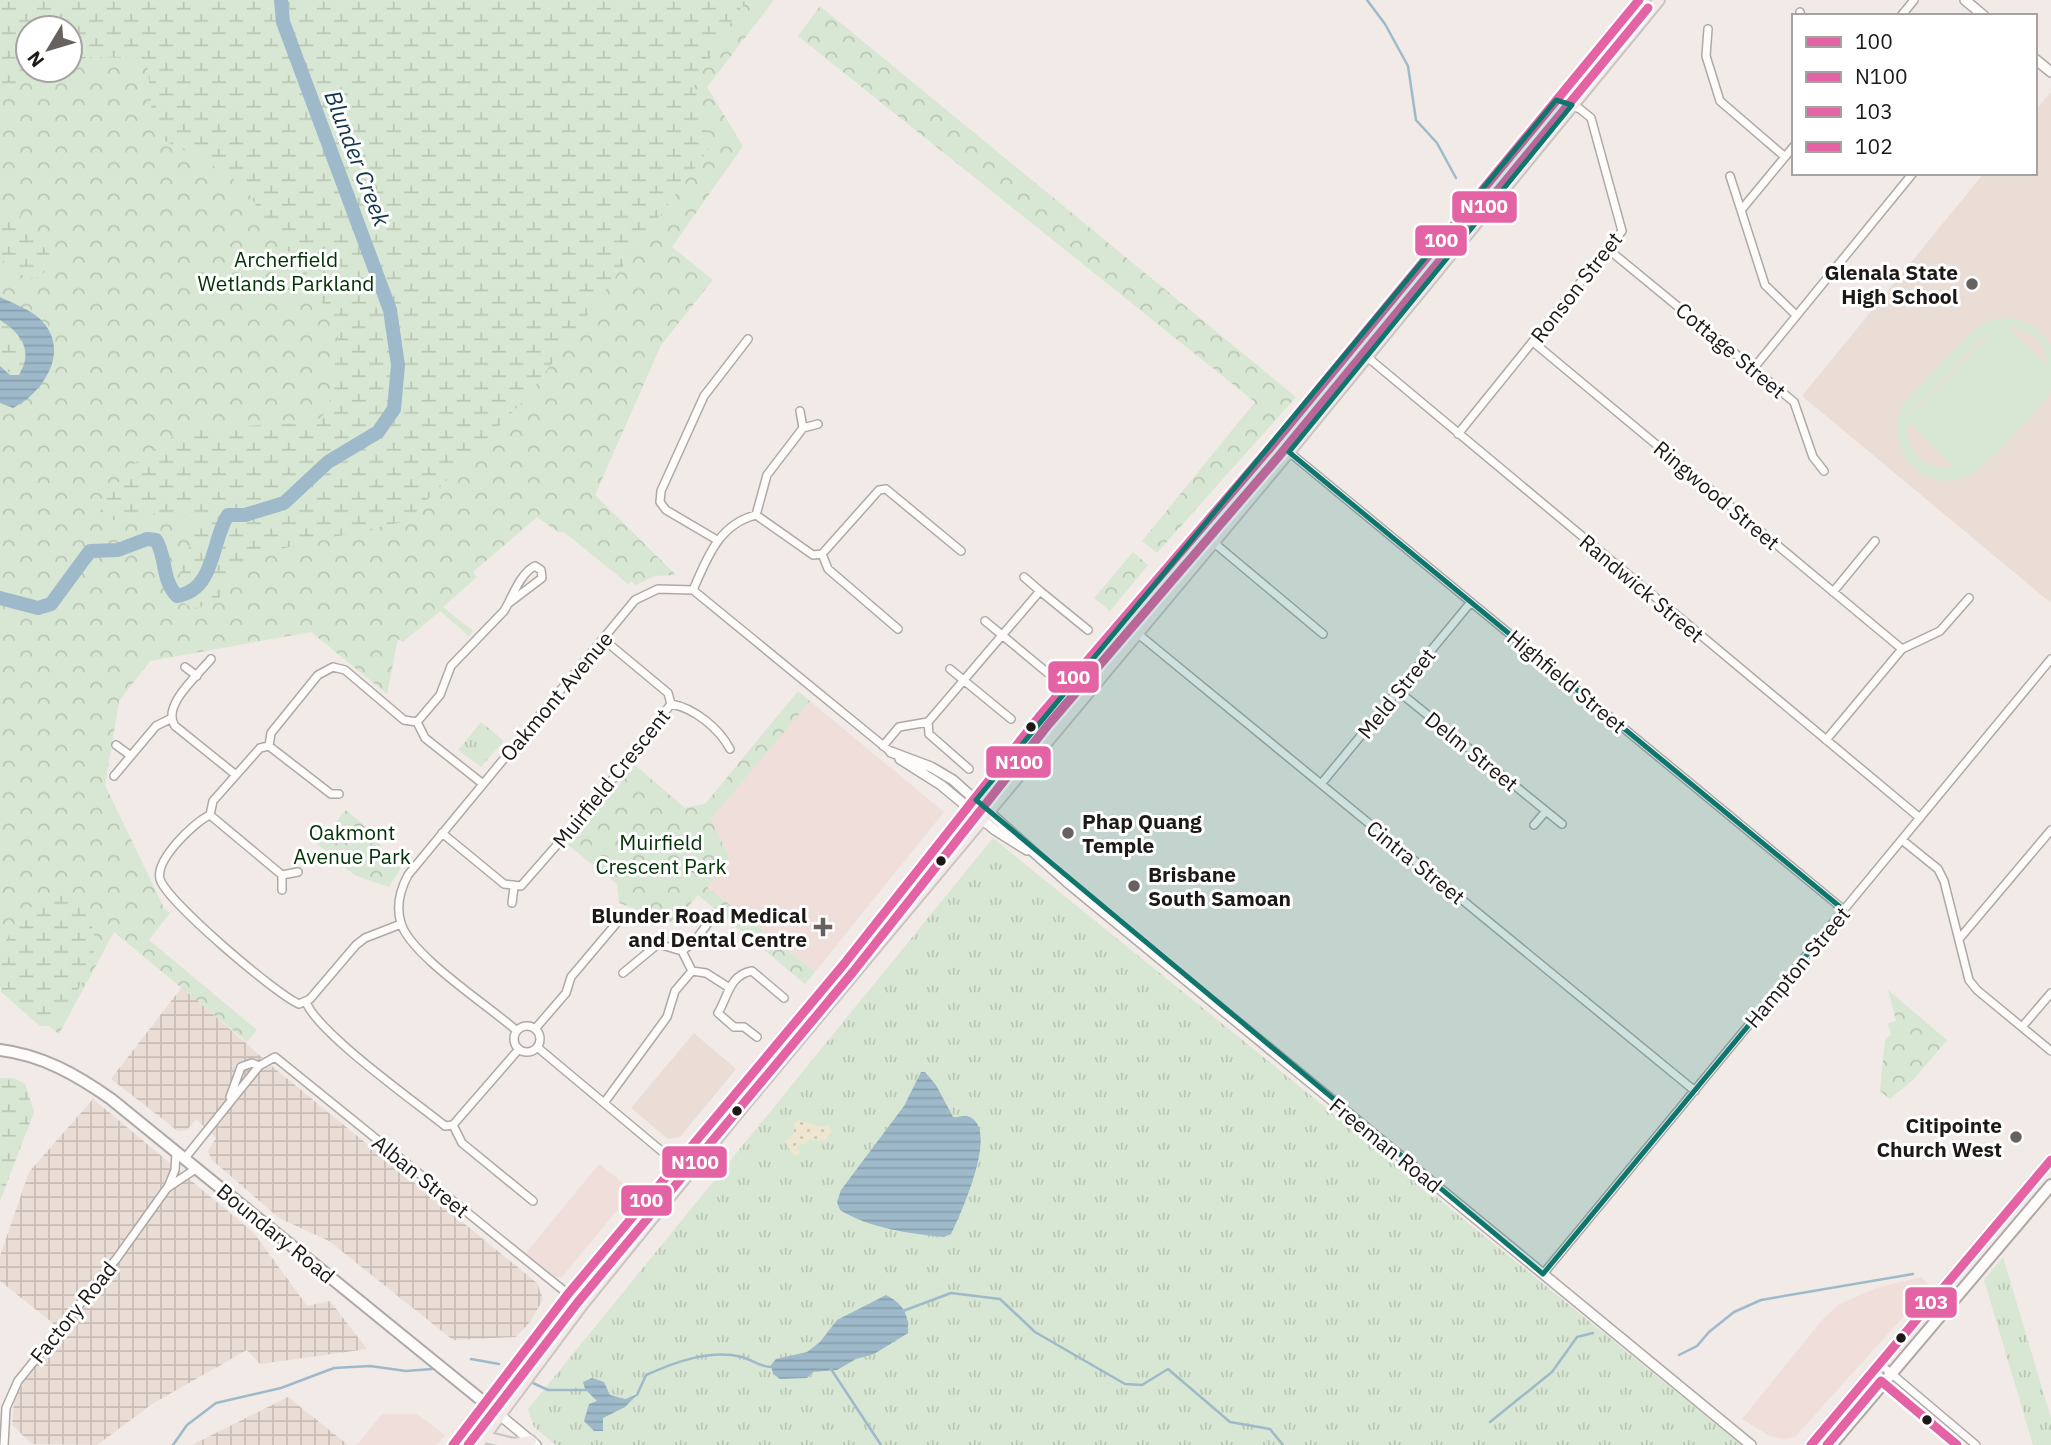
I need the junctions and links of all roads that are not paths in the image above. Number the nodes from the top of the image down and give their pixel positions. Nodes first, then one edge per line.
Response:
1 (1639, 0) edge
2 (1659, 0) edge
3 (1914, 0) edge
4 (1965, 0) edge
5 (1903, 14) edge
6 (1982, 14) edge
7 (1707, 29) dead end
8 (2037, 61) edge
9 (2051, 72) edge
10 (1556, 100) junction
11 (1572, 105) junction
12 (1792, 148) edge
13 (1785, 157) junction
14 (1911, 175) edge
15 (1730, 176) dead end
16 (1742, 209) junction
17 (1609, 250) junction
18 (1796, 315) junction
19 (748, 339) dead end
20 (1534, 342) junction
21 (1366, 356) junction
22 (1754, 369) junction
23 (800, 411) dead end
24 (818, 424) dead end
25 (803, 428) junction
26 (1458, 434) junction
27 (1289, 452) junction
28 (1824, 471) dead end
29 (756, 515) junction
30 (717, 540) junction
31 (1875, 541) dead end
32 (1213, 542) junction
33 (961, 551) dead end
34 (822, 554) junction
35 (1024, 577) dead end
36 (693, 590) junction
37 (1040, 591) junction
38 (1833, 592) junction
39 (1969, 598) dead end
40 (1471, 602) junction
41 (509, 603) junction
42 (985, 621) dead end
43 (898, 629) dead end
44 (1088, 630) dead end
45 (1137, 633) junction
46 (1323, 634) dead end
47 (1003, 636) junction
48 (603, 639) junction
49 (1902, 649) junction
50 (211, 659) dead end
51 (2051, 659) edge
52 (185, 667) dead end
53 (950, 669) dead end
54 (1049, 674) dead end
55 (197, 676) junction
56 (964, 681) junction
57 (1398, 691) junction
58 (671, 704) junction
59 (170, 719) junction
60 (1011, 719) dead end
61 (928, 722) junction
62 (417, 723) junction
63 (1826, 740) junction
64 (116, 744) dead end
65 (269, 746) junction
66 (883, 746) junction
67 (730, 750) dead end
68 (891, 752) junction
69 (131, 756) junction
70 (969, 769) dead end
71 (236, 775) junction
72 (114, 776) dead end
73 (483, 784) junction
74 (1321, 784) junction
75 (339, 794) dead end
76 (976, 800) junction
77 (968, 809) junction
78 (989, 810) junction
79 (1546, 811) junction
80 (210, 814) junction
81 (1920, 818) junction
82 (982, 820) junction
83 (1562, 824) dead end
84 (1534, 825) dead end
85 (2051, 830) edge
86 (442, 833) junction
87 (1902, 840) junction
88 (1029, 850) junction
89 (298, 872) dead end
90 (282, 875) junction
91 (514, 887) junction
92 (282, 890) dead end
93 (512, 903) dead end
94 (1844, 910) junction
95 (714, 915) dead end
96 (620, 919) dead end
97 (401, 924) junction
98 (1959, 939) junction
99 (682, 951) junction
100 (692, 971) junction
101 (623, 973) dead end
102 (728, 987) junction
103 (2051, 993) edge
104 (784, 998) dead end
105 (306, 1002) junction
106 (2022, 1027) junction
107 (535, 1029) junction
108 (517, 1031) junction
109 (757, 1037) dead end
110 (537, 1047) junction
111 (519, 1049) junction
112 (0, 1050) edge
113 (2051, 1051) edge
114 (275, 1057) joint
115 (259, 1066) junction
116 (1695, 1091) junction
117 (229, 1101) junction
118 (604, 1103) junction
119 (453, 1125) junction
120 (180, 1154) junction
121 (2051, 1160) edge
122 (676, 1162) junction
123 (197, 1168) junction
124 (689, 1174) junction
125 (167, 1188) junction
126 (2050, 1189) edge
127 (533, 1201) dead end
128 (1979, 1247) junction
129 (1990, 1257) junction
130 (1544, 1274) junction
131 (568, 1294) junction
132 (1880, 1364) junction
133 (1892, 1374) junction
134 (484, 1403) junction
135 (501, 1416) junction
136 (481, 1441) edge
137 (1748, 1442) edge
138 (533, 1443) edge
139 (4, 1445) edge
140 (453, 1445) edge
141 (1759, 1445) edge
142 (1811, 1445) edge
143 (1831, 1445) edge
144 (1976, 1445) edge

1 - 10 main road
2 - 11 main road
3 - 5 street
4 - 6 street
7 - 13 street
8 - 9 street
10 - 11 street
10 - 76 main road
11 - 17 street, Ronson Street
11 - 21 main road
12 - 13 street
13 - 16 street
14 - 18 street
15 - 16 street
16 - 18 street
17 - 20 street, Ronson Street
17 - 22 street, Cottage Street
18 - 22 street
19 - 30 street
20 - 26 street, Ronson Street
20 - 38 street, Ringwood Street
21 - 26 street, Randwick Street
21 - 27 main road
22 - 28 street, Cottage Street
23 - 25 street
24 - 25 street
25 - 29 street
26 - 63 street, Randwick Street
27 - 32 main road
27 - 40 street, Highfield Street
29 - 30 street
29 - 34 street
30 - 36 street
31 - 38 street
32 - 45 main road
32 - 46 street
33 - 34 street
34 - 43 street
35 - 37 street
36 - 48 street, Oakmont Avenue
36 - 66 street
37 - 44 street
37 - 47 street
38 - 49 street, Ringwood Street
39 - 49 street
40 - 57 street, Meld Street
40 - 94 street, Highfield Street
41 - 41 street
41 - 62 street
42 - 47 street
45 - 74 street, Cintra Street
45 - 78 main road
47 - 54 street
47 - 56 street
48 - 58 street, Muirfield Crescent
48 - 73 street, Oakmont Avenue
49 - 63 street
50 - 55 street
51 - 81 street, Hampton Street
52 - 55 street
53 - 56 street
55 - 59 street
56 - 60 street
56 - 61 street
57 - 74 street, Meld Street
57 - 79 street, Delm Street
58 - 67 street
58 - 91 street, Muirfield Crescent
59 - 69 street
59 - 71 street
61 - 66 street
61 - 70 street
62 - 65 street
62 - 73 street
63 - 81 street, Randwick Street
64 - 69 street
65 - 71 street
65 - 75 street
66 - 68 street
68 - 76 street
68 - 77 street
69 - 72 street
71 - 80 street
73 - 86 street, Oakmont Avenue
74 - 116 street, Cintra Street
76 - 77 main road
76 - 78 street, Freeman Road
77 - 82 street
77 - 122 main road
78 - 82 main road
78 - 88 street, Freeman Road
79 - 83 street, Delm Street
79 - 84 street
80 - 90 street
80 - 105 street
81 - 87 street, Hampton Street
82 - 88 street, Freeman Road
82 - 124 main road
85 - 98 street
86 - 91 street
86 - 97 street, Oakmont Avenue
87 - 94 street, Hampton Street
87 - 98 street
88 - 130 street, Freeman Road
89 - 90 street
90 - 92 street
91 - 93 street
94 - 116 street, Hampton Street
95 - 99 street
96 - 107 street
97 - 105 street
97 - 108 street
98 - 106 street
99 - 100 street
99 - 101 street
100 - 102 street
100 - 118 street
102 - 104 street
102 - 109 street
103 - 106 street
105 - 119 street
106 - 113 street
107 - 108 street
107 - 110 street
108 - 111 street
110 - 111 street
110 - 118 street
111 - 119 street
112 - 120 main road, Boundary Road
114 - 115 street, Factory Road
114 - 131 street, Alban Street
115 - 117 street, Factory Road
115 - 117 street, Factory Road
116 - 130 street, Hampton Street
117 - 120 street, Factory Road
118 - 122 street
119 - 127 street
120 - 123 main road, Boundary Road
120 - 125 street, Factory Road
121 - 128 main road
122 - 124 street
122 - 131 main road
123 - 125 street, Factory Road
123 - 134 main road, Boundary Road
124 - 135 main road
125 - 139 street, Factory Road
126 - 129 main road
128 - 129 main road
128 - 132 main road
129 - 133 main road
130 - 137 street, Freeman Road
131 - 134 main road
132 - 133 street
132 - 142 main road
133 - 143 main road
133 - 144 street
134 - 135 main road, Boundary Road
134 - 140 main road
135 - 136 main road
135 - 138 street, Boundary Road
136 - 138 main road
137 - 141 street, Freeman Road

